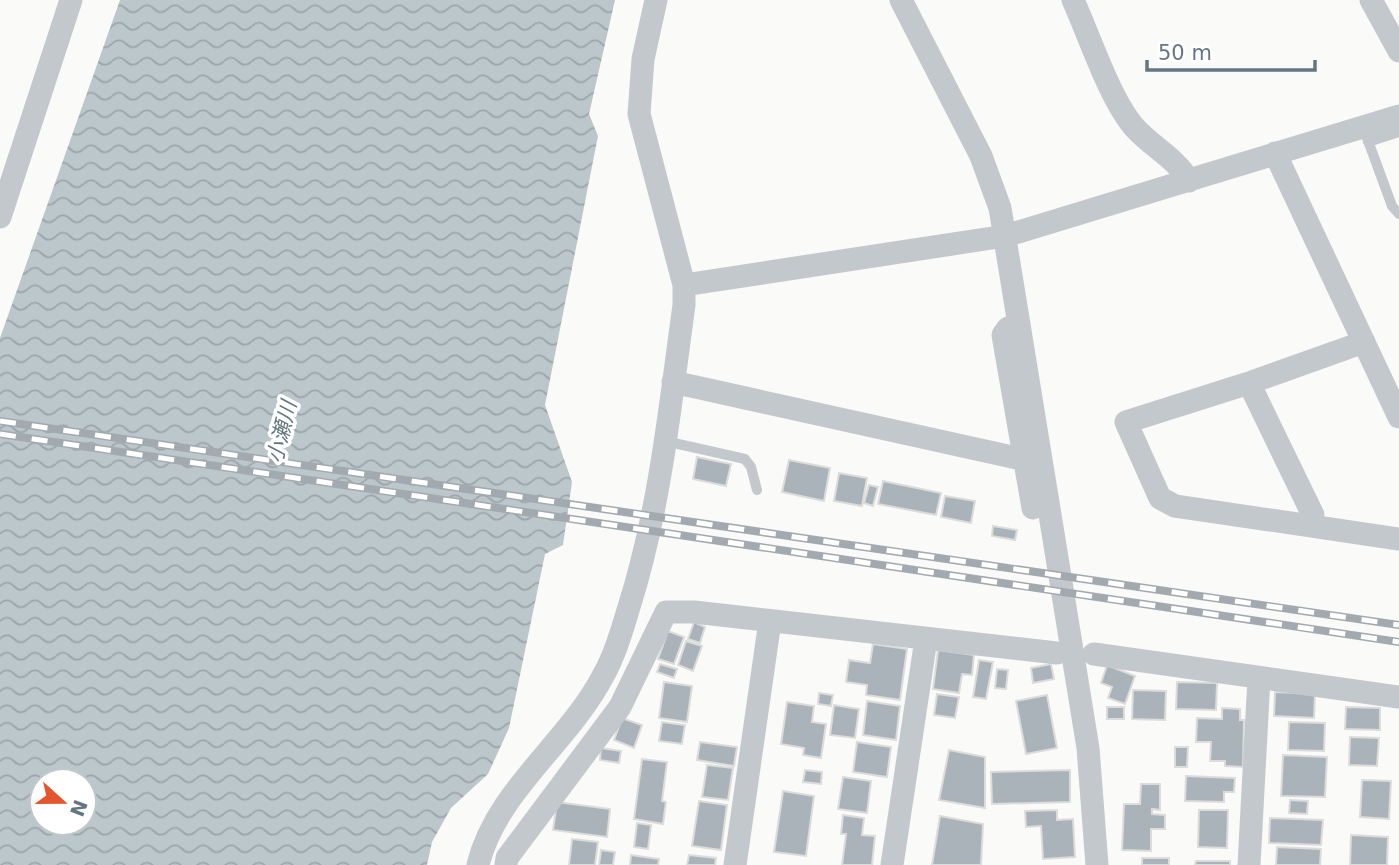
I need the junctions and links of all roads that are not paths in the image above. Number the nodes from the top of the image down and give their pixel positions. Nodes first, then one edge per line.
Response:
1 (71, 0) edge
2 (656, 0) edge
3 (901, 0) edge
4 (1073, 0) edge
5 (1371, 0) edge
6 (1399, 51) edge
7 (1399, 116) edge
8 (1399, 132) edge
9 (1365, 135) junction
10 (1275, 153) junction
11 (1189, 181) junction
12 (1399, 214) edge
13 (0, 217) edge
14 (1005, 236) junction
15 (684, 285) junction
16 (1019, 324) junction
17 (1364, 342) junction
18 (673, 382) junction
19 (1249, 383) junction
20 (1399, 417) edge
21 (665, 442) junction
22 (1024, 457) junction
23 (757, 490) dead end
24 (1311, 525) junction
25 (1399, 539) edge
26 (1041, 548) dead end
27 (770, 621) junction
28 (926, 639) junction
29 (1057, 653) dead end
30 (1094, 654) dead end
31 (1259, 678) junction
32 (1399, 697) edge
33 (478, 865) edge
34 (506, 865) edge
35 (735, 865) edge
36 (892, 865) edge
37 (1097, 865) edge
38 (1249, 865) edge

1 - 13 street
2 - 15 street
3 - 14 street
4 - 11 street
5 - 6 street
7 - 9 street
8 - 9 lane
9 - 10 street
9 - 12 lane
10 - 11 street
10 - 17 street
11 - 14 street
14 - 15 street
14 - 16 street
15 - 18 street
16 - 22 street
16 - 37 street
17 - 19 street
17 - 20 street
18 - 21 street
18 - 22 street
19 - 24 street
19 - 24 street
21 - 23 lane
21 - 33 street
22 - 26 street
24 - 25 street
27 - 28 street
27 - 34 street
27 - 35 street
28 - 29 street
28 - 36 street
30 - 31 street
31 - 32 street
31 - 38 street

